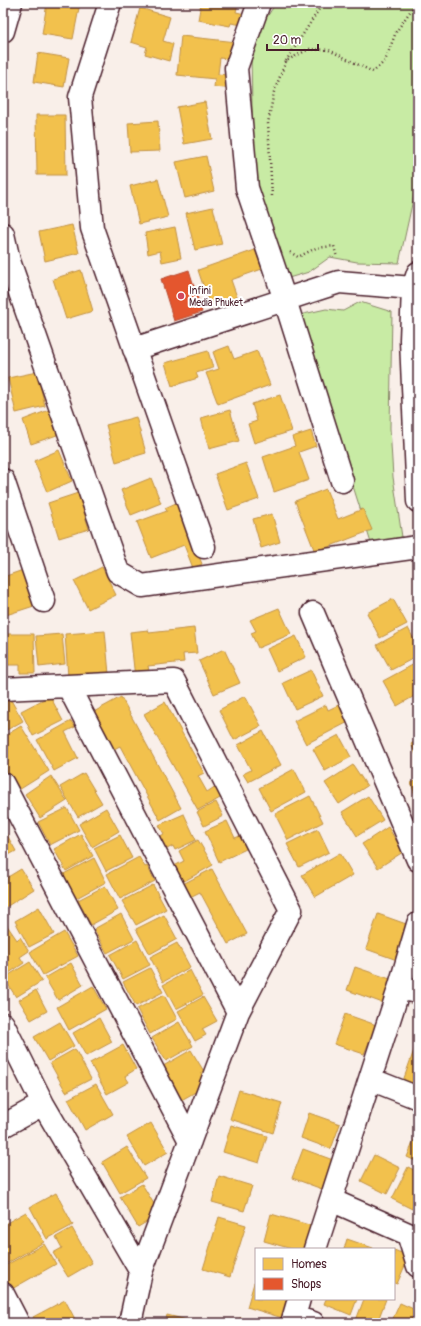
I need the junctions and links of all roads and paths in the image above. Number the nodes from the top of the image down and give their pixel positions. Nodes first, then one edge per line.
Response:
1 (11, 3) edge
2 (110, 3) edge
3 (259, 3) edge
4 (323, 3) edge
5 (416, 3) edge
6 (3, 31) edge
7 (286, 61) junction
8 (273, 201) dead end
9 (3, 234) edge
10 (288, 251) dead end
11 (337, 258) dead end
12 (6, 262) edge
13 (416, 280) edge
14 (285, 300) junction
15 (414, 341) edge
16 (134, 349) junction
17 (3, 480) edge
18 (342, 481) dead end
19 (418, 501) edge
20 (204, 546) dead end
21 (418, 547) edge
22 (44, 601) dead end
23 (313, 613) dead end
24 (68, 686) junction
25 (3, 689) edge
26 (3, 784) edge
27 (418, 860) edge
28 (418, 924) edge
29 (409, 991) edge
30 (238, 1012) junction
31 (3, 1024) edge
32 (370, 1079) junction
33 (418, 1098) edge
34 (44, 1104) junction
35 (3, 1126) edge
36 (190, 1141) junction
37 (331, 1200) junction
38 (316, 1248) edge
39 (418, 1266) edge
40 (141, 1272) junction
41 (3, 1294) edge
42 (18, 1323) edge
43 (130, 1323) edge

1 - 6 street
2 - 16 street
3 - 14 street
4 - 7 path
5 - 7 path
7 - 8 path
9 - 12 street
10 - 11 path
12 - 21 street
13 - 14 street
13 - 15 street
14 - 16 street
14 - 18 street
15 - 19 street
16 - 20 street
17 - 22 street
23 - 27 street
24 - 25 street
24 - 30 street
24 - 30 street
26 - 36 street
28 - 29 street
29 - 32 street
30 - 36 street
31 - 34 street
32 - 33 street
32 - 37 street
34 - 35 street
34 - 40 street
36 - 40 street
37 - 38 street
37 - 39 street
40 - 43 street
41 - 42 street

